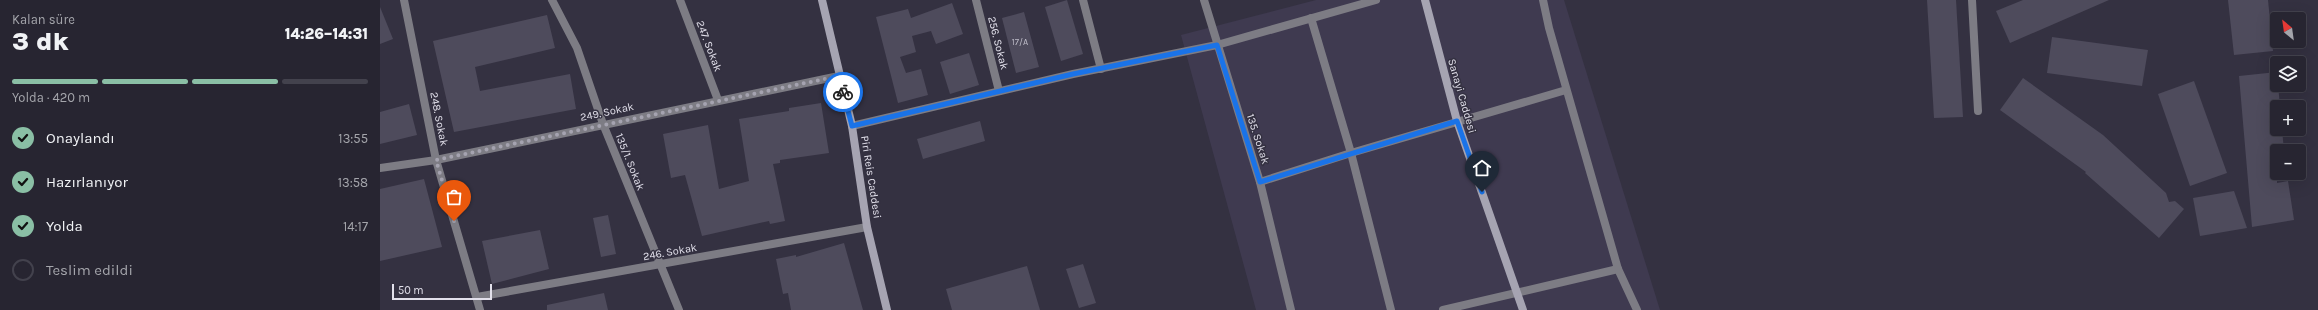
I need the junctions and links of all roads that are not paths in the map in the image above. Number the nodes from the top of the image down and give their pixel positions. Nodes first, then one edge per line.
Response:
1 (404, 0) edge
2 (552, 0) edge
3 (680, 0) edge
4 (822, 0) edge
5 (976, 0) edge
6 (1082, 0) edge
7 (1204, 0) edge
8 (1376, 0) edge
9 (1425, 0) edge
10 (1543, 0) edge
11 (1972, 0) edge
12 (1311, 18) junction
13 (1217, 45) junction
14 (1101, 69) junction
15 (839, 76) junction
16 (1566, 90) junction
17 (1000, 91) junction
18 (718, 100) junction
19 (1978, 111) dead end
20 (1457, 121) junction
21 (603, 124) junction
22 (852, 126) junction
23 (1351, 153) junction
24 (436, 160) junction
25 (380, 168) edge
26 (1260, 182) junction
27 (867, 227) junction
28 (661, 264) junction
29 (1618, 269) junction
30 (1517, 291) junction
31 (477, 297) junction
32 (480, 310) edge
33 (678, 310) edge
34 (887, 310) edge
35 (1291, 310) edge
36 (1391, 310) edge
37 (1443, 310) edge
38 (1523, 310) edge
39 (1636, 310) edge

1 - 24 street, 248. Sokak
2 - 21 street, 135/1. Sokak
3 - 18 street, 247. Sokak
4 - 15 street, Piri Reis Caddesi
5 - 17 street, 256. Sokak
6 - 14 street
7 - 13 street, 135. Sokak
8 - 12 street
9 - 20 street, Sanayi Caddesi
10 - 16 street
11 - 19 street
12 - 13 street
12 - 23 street
13 - 14 street
13 - 26 street, 135. Sokak
14 - 17 street
15 - 18 street, 249. Sokak
15 - 22 street, Piri Reis Caddesi
16 - 20 street
16 - 29 street
17 - 22 street
18 - 21 street, 249. Sokak
20 - 23 street
20 - 30 street, Sanayi Caddesi
21 - 24 street, 249. Sokak
21 - 28 street, 135/1. Sokak
22 - 27 street, Piri Reis Caddesi
23 - 26 street
23 - 36 street
24 - 25 street, 249. Sokak
24 - 31 street, 248. Sokak
26 - 35 street, 135. Sokak
27 - 28 street, 246. Sokak
27 - 34 street, Piri Reis Caddesi
28 - 31 street, 246. Sokak
28 - 33 street, 135/1. Sokak
29 - 30 street
29 - 39 street
30 - 37 street
30 - 38 street, Sanayi Caddesi
31 - 32 street, 248. Sokak

